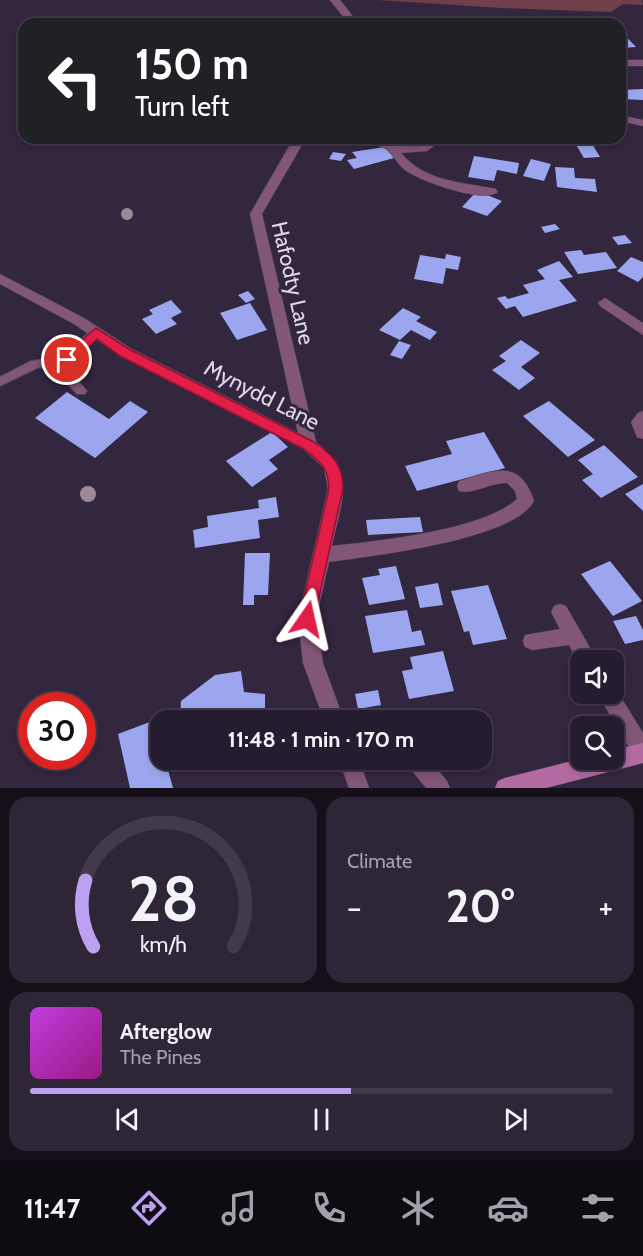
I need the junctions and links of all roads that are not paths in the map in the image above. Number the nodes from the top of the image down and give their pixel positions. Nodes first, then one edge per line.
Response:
1 (335, 0) edge
2 (349, 18) edge
3 (626, 63) edge
4 (643, 63) edge
5 (626, 119) edge
6 (643, 123) edge
7 (297, 144) edge
8 (380, 144) edge
9 (427, 144) edge
10 (392, 149) junction
11 (492, 192) dead end
12 (0, 279) edge
13 (605, 303) dead end
14 (643, 330) edge
15 (96, 332) junction
16 (67, 360) junction
17 (0, 382) edge
18 (81, 391) dead end
19 (643, 417) edge
20 (643, 433) edge
21 (309, 446) junction
22 (465, 486) dead end
23 (321, 555) junction
24 (560, 612) dead end
25 (573, 636) junction
26 (532, 641) dead end
27 (581, 650) edge
28 (614, 704) edge
29 (333, 710) edge
30 (643, 753) edge
31 (353, 770) edge
32 (424, 770) edge
33 (359, 788) edge
34 (440, 788) edge
35 (506, 788) edge

1 - 2 street
3 - 4 street
5 - 6 street
7 - 21 street, Hafodty Lane
8 - 10 street
9 - 10 street
10 - 11 street
12 - 15 street, Mynydd Lane
13 - 14 street
15 - 16 lane
15 - 21 street, Mynydd Lane
16 - 17 lane
16 - 18 lane
19 - 20 street
21 - 23 street, Mynydd Lane
22 - 23 street
23 - 29 street, Mynydd Lane
24 - 25 street
25 - 26 street
25 - 27 street
28 - 30 street
30 - 35 main road
31 - 33 street
32 - 34 street

